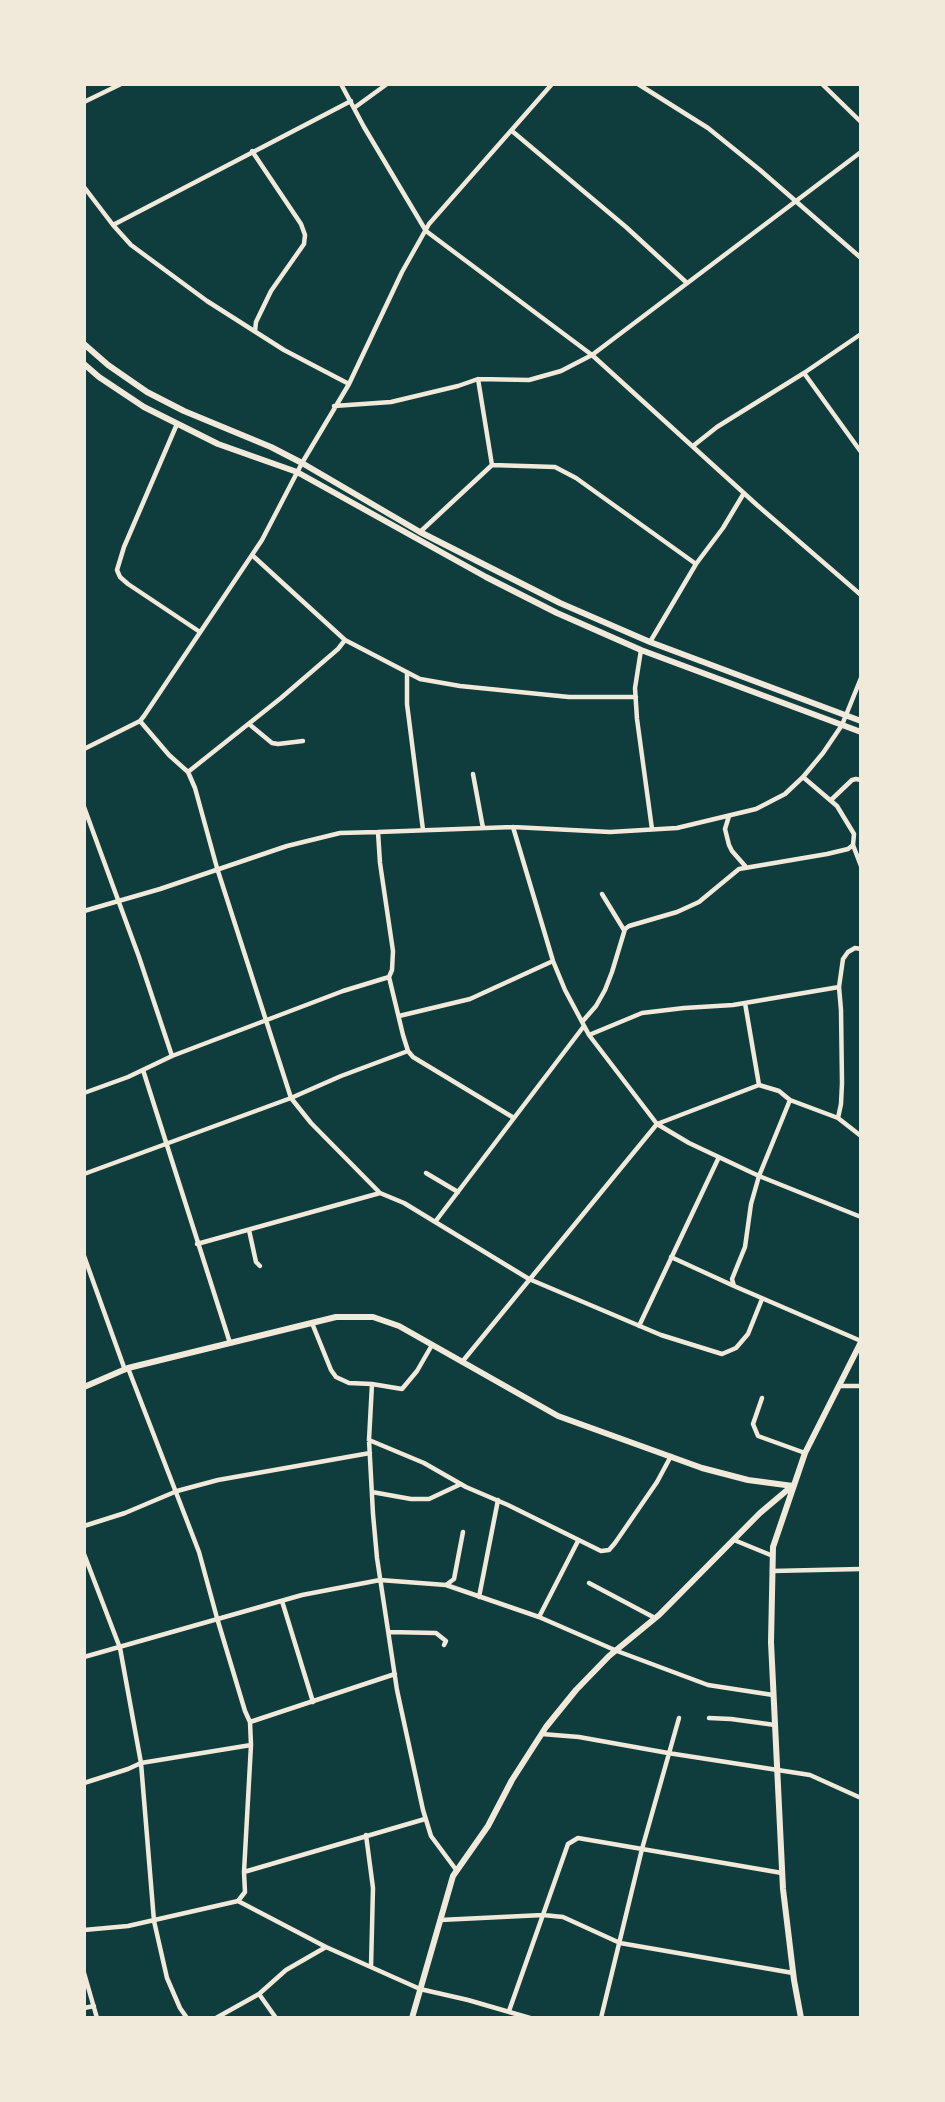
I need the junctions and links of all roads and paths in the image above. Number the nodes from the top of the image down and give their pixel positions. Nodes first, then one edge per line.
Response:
1 (121, 84) edge
2 (341, 84) edge
3 (387, 84) edge
4 (552, 84) edge
5 (638, 84) edge
6 (822, 84) edge
7 (351, 101) junction
8 (84, 102) edge
9 (354, 108) junction
10 (861, 122) edge
11 (512, 131) junction
12 (252, 151) junction
13 (861, 152) edge
14 (84, 187) edge
15 (795, 201) junction
16 (113, 225) junction
17 (426, 231) junction
18 (861, 258) edge
19 (687, 283) junction
20 (255, 331) junction
21 (861, 334) edge
22 (84, 344) edge
23 (592, 355) junction
24 (84, 364) edge
25 (804, 374) junction
26 (478, 379) junction
27 (349, 384) junction
28 (334, 406) junction
29 (177, 424) junction
30 (693, 446) junction
31 (861, 452) edge
32 (302, 463) junction
33 (492, 465) junction
34 (297, 472) junction
35 (744, 493) junction
36 (420, 532) junction
37 (252, 555) junction
38 (696, 564) junction
39 (861, 595) edge
40 (201, 632) junction
41 (345, 640) junction
42 (650, 642) junction
43 (641, 650) junction
44 (407, 673) junction
45 (861, 678) edge
46 (636, 697) junction
47 (846, 715) junction
48 (140, 721) junction
49 (861, 721) edge
50 (249, 724) junction
51 (842, 724) junction
52 (861, 732) edge
53 (303, 741) dead end
54 (84, 749) edge
55 (188, 772) junction
56 (473, 774) dead end
57 (803, 777) junction
58 (861, 780) edge
59 (831, 800) junction
60 (84, 807) edge
61 (729, 816) junction
62 (513, 827) junction
63 (483, 828) junction
64 (652, 829) junction
65 (423, 830) junction
66 (378, 832) junction
67 (854, 845) junction
68 (861, 866) edge
69 (746, 867) junction
70 (217, 868) junction
71 (602, 894) dead end
72 (118, 902) junction
73 (84, 911) edge
74 (624, 930) junction
75 (861, 949) edge
76 (554, 961) junction
77 (389, 976) junction
78 (839, 987) junction
79 (745, 1003) junction
80 (399, 1016) junction
81 (266, 1021) junction
82 (583, 1024) junction
83 (589, 1035) junction
84 (408, 1051) junction
85 (172, 1056) junction
86 (142, 1070) junction
87 (759, 1085) junction
88 (84, 1093) edge
89 (291, 1098) junction
90 (790, 1100) junction
91 (514, 1118) junction
92 (838, 1118) junction
93 (657, 1124) junction
94 (861, 1136) edge
95 (166, 1145) junction
96 (719, 1157) junction
97 (426, 1173) dead end
98 (84, 1174) edge
99 (759, 1176) junction
100 (459, 1192) junction
101 (380, 1193) junction
102 (861, 1217) edge
103 (435, 1222) junction
104 (249, 1230) junction
105 (197, 1244) junction
106 (84, 1256) edge
107 (671, 1257) junction
108 (260, 1266) dead end
109 (529, 1279) junction
110 (734, 1286) junction
111 (762, 1299) junction
112 (312, 1323) junction
113 (639, 1326) junction
114 (861, 1341) edge
115 (230, 1343) junction
116 (432, 1345) junction
117 (462, 1362) junction
118 (126, 1369) junction
119 (372, 1384) junction
120 (838, 1386) junction
121 (861, 1386) edge
122 (84, 1387) edge
123 (762, 1398) dead end
124 (369, 1440) junction
125 (370, 1453) junction
126 (804, 1453) junction
127 (671, 1456) junction
128 (461, 1484) junction
129 (793, 1486) junction
130 (177, 1491) junction
131 (372, 1492) junction
132 (498, 1500) junction
133 (84, 1526) edge
134 (463, 1532) dead end
135 (734, 1540) junction
136 (578, 1541) junction
137 (84, 1554) edge
138 (773, 1556) junction
139 (861, 1569) edge
140 (772, 1571) junction
141 (381, 1580) junction
142 (589, 1583) dead end
143 (446, 1585) junction
144 (479, 1597) junction
145 (282, 1601) junction
146 (539, 1617) junction
147 (217, 1618) junction
148 (654, 1618) junction
149 (389, 1632) junction
150 (444, 1645) dead end
151 (120, 1648) junction
152 (617, 1651) junction
153 (84, 1658) edge
154 (395, 1674) junction
155 (773, 1695) junction
156 (313, 1702) junction
157 (679, 1718) dead end
158 (709, 1718) dead end
159 (250, 1722) junction
160 (775, 1725) junction
161 (542, 1734) junction
162 (251, 1745) junction
163 (668, 1753) junction
164 (141, 1763) junction
165 (777, 1771) junction
166 (84, 1783) edge
167 (861, 1798) edge
168 (425, 1819) junction
169 (366, 1835) junction
170 (642, 1849) junction
171 (457, 1871) junction
172 (244, 1872) junction
173 (782, 1873) junction
174 (238, 1901) junction
175 (543, 1915) junction
176 (440, 1920) junction
177 (154, 1921) junction
178 (84, 1930) edge
179 (620, 1943) junction
180 (326, 1947) junction
181 (371, 1967) junction
182 (84, 1973) edge
183 (793, 1973) junction
184 (420, 1989) junction
185 (259, 1994) junction
186 (94, 2006) junction
187 (84, 2008) edge
188 (509, 2011) junction
189 (97, 2018) edge
190 (188, 2018) edge
191 (216, 2018) edge
192 (276, 2018) edge
193 (412, 2018) edge
194 (530, 2018) edge
195 (602, 2018) edge
196 (801, 2018) edge

1 - 8 street
2 - 7 street
3 - 9 street
4 - 11 street
5 - 15 street
6 - 10 street
7 - 9 street
7 - 12 street
9 - 17 street
11 - 17 street
11 - 19 street
12 - 16 street
12 - 20 street
13 - 15 street
14 - 16 street
15 - 18 street
15 - 19 street
16 - 20 street
17 - 23 street
17 - 27 street
19 - 23 street
20 - 27 street
21 - 25 street
22 - 32 street
23 - 26 street
23 - 30 street
24 - 29 street
25 - 30 street
25 - 31 street
26 - 28 street
26 - 33 street
27 - 28 street
28 - 32 street
29 - 34 street
29 - 40 street
30 - 35 street
32 - 34 street
32 - 36 street
33 - 36 street
33 - 38 street
34 - 37 street
34 - 43 street
35 - 38 street
35 - 39 street
36 - 42 street
37 - 40 street
37 - 41 street
38 - 42 street
40 - 48 street
41 - 44 street
41 - 50 street
42 - 47 street
43 - 46 street
43 - 51 street
44 - 46 street
44 - 65 street
45 - 47 street
46 - 64 street
47 - 49 street
47 - 51 street
48 - 54 street
48 - 55 street
50 - 53 street
50 - 55 street
51 - 52 street
51 - 57 street
55 - 70 street
56 - 63 street
57 - 59 street
57 - 61 street
58 - 59 street
59 - 67 street
60 - 72 street
61 - 64 street
61 - 69 street
62 - 63 street
62 - 64 street
62 - 76 street
63 - 65 street
65 - 66 street
66 - 70 street
66 - 77 street
67 - 68 street
67 - 69 street
69 - 74 street
70 - 72 street
70 - 81 street
71 - 74 street
72 - 73 street
72 - 85 street
74 - 82 street
75 - 78 street
76 - 80 street
76 - 82 street
77 - 80 street
77 - 81 street
78 - 79 street
78 - 92 street
79 - 83 street
79 - 87 street
80 - 84 street
81 - 85 street
81 - 89 street
82 - 83 street
82 - 91 street
83 - 93 street
84 - 89 street
84 - 91 street
85 - 86 street
86 - 88 street
86 - 95 street
87 - 90 street
87 - 93 street
89 - 95 street
89 - 101 street
90 - 92 street
90 - 99 street
91 - 100 street
92 - 94 street
93 - 96 street
93 - 109 street
95 - 98 street
95 - 105 street
96 - 99 street
96 - 107 street
97 - 100 street
99 - 102 street
99 - 110 street
100 - 103 street
101 - 103 street
101 - 104 street
103 - 109 street
104 - 105 street
104 - 108 street
105 - 115 street
106 - 118 street
107 - 110 street
107 - 113 street
109 - 113 street
109 - 117 street
110 - 111 street
111 - 113 street
111 - 114 street
112 - 115 street
112 - 116 street
112 - 119 street
114 - 120 street
115 - 118 street
116 - 117 street
116 - 119 street
117 - 127 street
118 - 122 street
118 - 130 street
119 - 124 street
120 - 121 street
120 - 126 street
123 - 126 street
124 - 125 street
124 - 128 street
125 - 130 street
125 - 131 street
126 - 129 street
127 - 129 street
127 - 136 street
128 - 131 street
128 - 132 street
129 - 135 street
129 - 138 street
130 - 133 street
130 - 147 street
131 - 141 street
132 - 136 street
132 - 144 street
134 - 143 street
135 - 138 street
135 - 148 street
136 - 146 street
137 - 151 street
138 - 140 street
139 - 140 street
140 - 155 street
141 - 143 street
141 - 145 street
141 - 149 street
142 - 148 street
143 - 144 street
144 - 146 street
145 - 147 street
145 - 156 street
146 - 152 street
147 - 151 street
147 - 159 street
148 - 152 street
149 - 150 street
149 - 154 street
151 - 153 street
151 - 164 street
152 - 155 street
152 - 161 street
154 - 156 street
154 - 168 street
155 - 160 street
156 - 159 street
157 - 163 street
158 - 160 street
159 - 162 street
160 - 165 street
161 - 163 street
161 - 171 street
162 - 164 street
162 - 172 street
163 - 165 street
163 - 170 street
164 - 166 street
164 - 177 street
165 - 167 street
165 - 173 street
168 - 169 street
168 - 171 street
169 - 172 street
169 - 181 street
170 - 173 street
170 - 175 street
170 - 179 street
171 - 176 street
172 - 174 street
173 - 183 street
174 - 177 street
174 - 180 street
175 - 176 street
175 - 179 street
175 - 188 street
176 - 184 street
177 - 178 street
177 - 190 street
179 - 183 street
179 - 195 street
180 - 181 street
180 - 185 street
181 - 184 street
182 - 186 street
183 - 196 street
184 - 188 street
184 - 193 street
185 - 191 street
185 - 192 street
186 - 187 street
186 - 189 street
188 - 194 street

